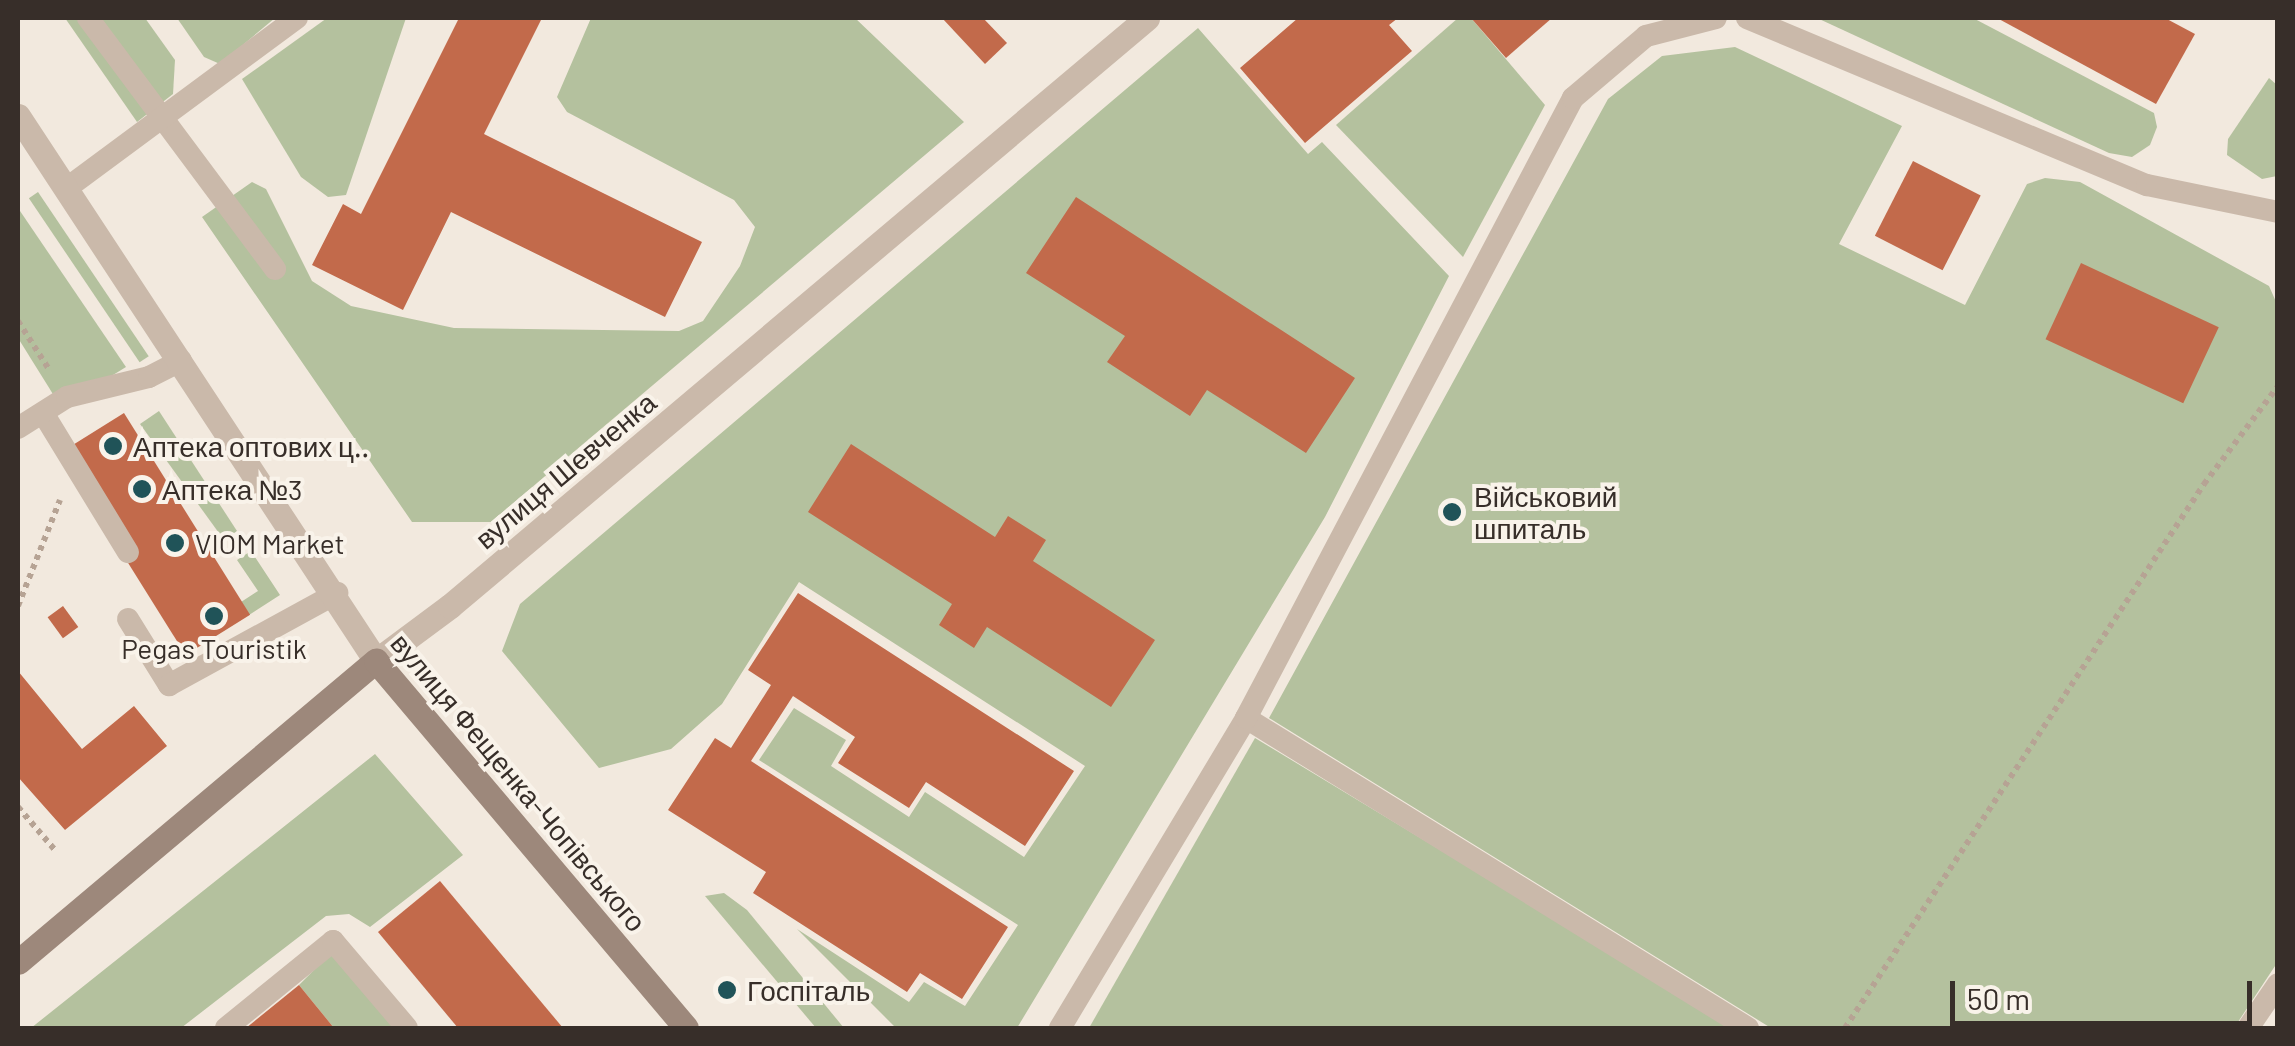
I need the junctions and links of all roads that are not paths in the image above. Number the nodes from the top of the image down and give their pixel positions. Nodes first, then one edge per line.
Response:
1 (88, 18) edge
2 (297, 18) edge
3 (1147, 18) edge
4 (1716, 18) edge
5 (1747, 18) edge
6 (18, 116) edge
7 (160, 116) junction
8 (66, 188) junction
9 (2278, 212) edge
10 (275, 269) dead end
11 (181, 361) junction
12 (42, 413) junction
13 (18, 428) edge
14 (128, 552) dead end
15 (336, 593) junction
16 (128, 619) dead end
17 (376, 661) junction
18 (1246, 718) junction
19 (18, 962) edge
20 (2278, 984) edge
21 (226, 1028) edge
22 (407, 1028) edge
23 (686, 1028) edge
24 (1060, 1028) edge
25 (1748, 1028) edge
26 (2248, 1028) edge

1 - 7 lane
2 - 7 lane
3 - 17 street, вулиця Шевченка
4 - 18 lane
5 - 9 lane
6 - 8 street, вулиця Фещенка-Чопівського
7 - 8 lane
7 - 10 lane
8 - 11 street, вулиця Фещенка-Чопівського
11 - 12 lane
11 - 15 street, вулиця Фещенка-Чопівського
12 - 13 lane
12 - 14 lane
15 - 16 lane
15 - 17 street, вулиця Фещенка-Чопівського
17 - 19 street, вулиця Шевченка
17 - 23 street, вулиця Фещенка-Чопівського
18 - 24 lane
18 - 25 lane
20 - 26 lane
21 - 22 lane

